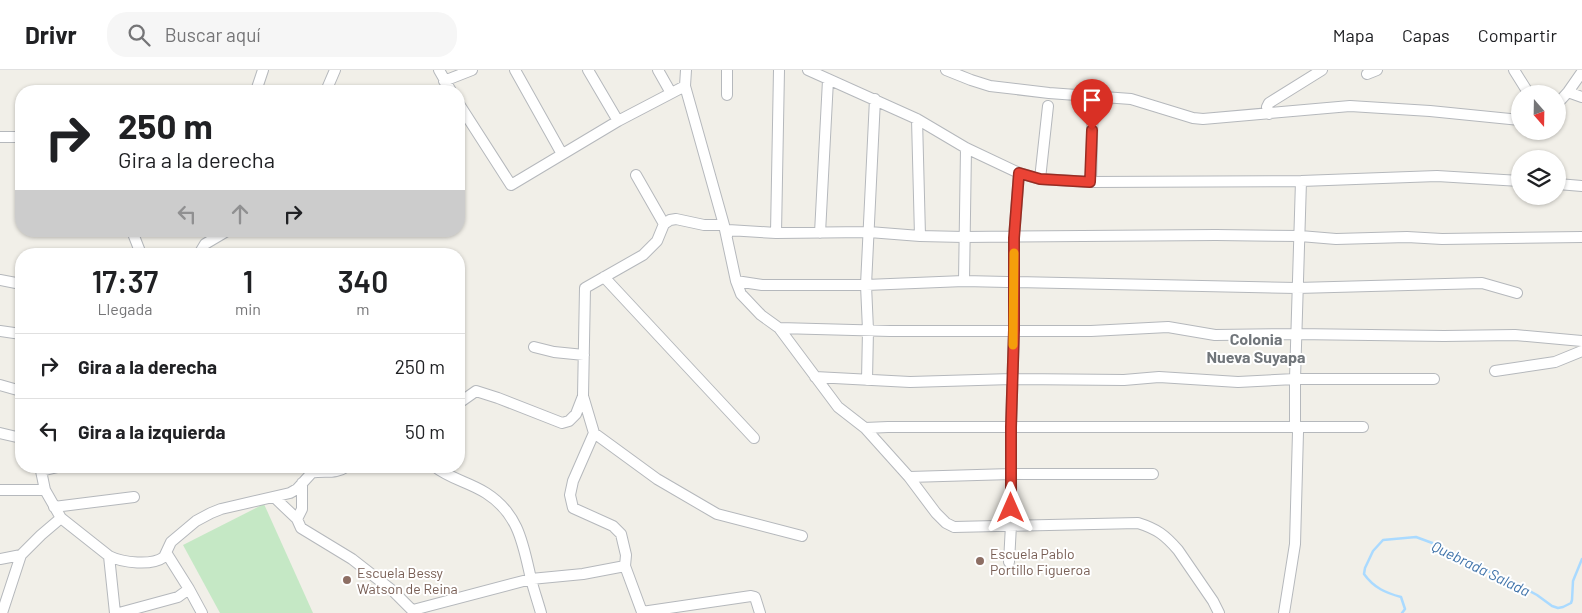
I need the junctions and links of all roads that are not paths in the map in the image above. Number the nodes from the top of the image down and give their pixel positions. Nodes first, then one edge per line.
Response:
1 (263, 70) edge
2 (335, 70) edge
3 (438, 70) edge
4 (472, 70) edge
5 (515, 70) edge
6 (588, 70) edge
7 (658, 70) edge
8 (686, 70) edge
9 (727, 70) edge
10 (779, 70) edge
11 (808, 70) edge
12 (946, 70) edge
13 (1322, 70) edge
14 (1377, 70) edge
15 (1514, 70) edge
16 (1582, 72) edge
17 (1366, 74) dead end
18 (828, 80) junction
19 (444, 81) junction
20 (258, 85) edge
21 (329, 85) edge
22 (447, 85) edge
23 (1523, 85) edge
24 (685, 86) junction
25 (1568, 92) joint
26 (671, 93) junction
27 (727, 95) dead end
28 (1093, 96) junction
29 (1582, 98) edge
30 (875, 99) junction
31 (1048, 106) dead end
32 (465, 114) edge
33 (1269, 114) junction
34 (917, 119) junction
35 (1511, 119) edge
36 (618, 121) junction
37 (0, 137) edge
38 (15, 137) edge
39 (966, 148) junction
40 (562, 154) junction
41 (1019, 173) junction
42 (636, 175) dead end
43 (1040, 179) junction
44 (1301, 181) junction
45 (1511, 181) edge
46 (1090, 182) junction
47 (1566, 185) edge
48 (1582, 186) edge
49 (664, 224) junction
50 (724, 225) junction
51 (869, 232) junction
52 (776, 233) junction
53 (820, 233) junction
54 (727, 236) junction
55 (920, 236) junction
56 (1300, 236) junction
57 (217, 237) edge
58 (964, 237) junction
59 (1582, 237) edge
60 (1014, 238) junction
61 (203, 248) edge
62 (604, 277) junction
63 (0, 280) edge
64 (736, 281) junction
65 (964, 281) junction
66 (15, 283) edge
67 (1014, 283) junction
68 (866, 284) junction
69 (1298, 288) junction
70 (1517, 293) dead end
71 (779, 328) junction
72 (0, 330) edge
73 (868, 330) junction
74 (1014, 330) junction
75 (15, 333) edge
76 (1296, 334) junction
77 (1582, 341) edge
78 (534, 347) dead end
79 (1582, 351) edge
80 (584, 355) junction
81 (1495, 371) dead end
82 (815, 376) junction
83 (1012, 379) junction
84 (1295, 379) junction
85 (1434, 379) dead end
86 (867, 380) junction
87 (0, 385) edge
88 (15, 389) edge
89 (583, 396) junction
90 (465, 399) edge
91 (1297, 426) junction
92 (1011, 427) junction
93 (1363, 427) dead end
94 (865, 428) junction
95 (0, 433) edge
96 (594, 433) junction
97 (15, 437) edge
98 (754, 438) dead end
99 (42, 473) edge
100 (312, 473) edge
101 (443, 473) edge
102 (1011, 474) junction
103 (1153, 474) dead end
104 (909, 477) junction
105 (302, 483) junction
106 (0, 490) edge
107 (46, 490) junction
108 (134, 497) dead end
109 (275, 498) junction
110 (54, 507) junction
111 (61, 518) junction
112 (297, 519) junction
113 (1011, 524) junction
114 (802, 536) dead end
115 (167, 554) junction
116 (21, 555) junction
117 (109, 556) junction
118 (0, 559) edge
119 (1009, 562) dead end
120 (625, 566) junction
121 (531, 579) junction
122 (189, 589) junction
123 (2, 610) edge
124 (414, 612) edge
125 (115, 613) edge
126 (119, 613) edge
127 (202, 613) edge
128 (541, 613) edge
129 (639, 613) edge
130 (760, 613) edge
131 (1219, 613) edge
132 (1284, 613) edge

1 - 20 street
2 - 21 street
3 - 19 street
4 - 19 street
5 - 40 street
6 - 36 street
7 - 26 street
8 - 24 street
9 - 27 street
10 - 52 street
11 - 18 street
12 - 28 street
13 - 33 street
14 - 17 street
15 - 23 street
16 - 25 street
18 - 30 street
18 - 53 street
19 - 22 street
24 - 26 street
24 - 50 street
25 - 29 street
26 - 36 street
28 - 33 street
28 - 46 street
30 - 34 street
30 - 51 street
31 - 43 street
32 - 40 street
33 - 35 street
34 - 39 street
34 - 55 street
36 - 40 street
37 - 38 street
39 - 41 street
39 - 58 street
41 - 43 street
41 - 60 street
42 - 49 street
43 - 46 street
44 - 45 street
44 - 46 street
44 - 56 street
47 - 48 street
49 - 50 street
49 - 62 street
50 - 54 street
51 - 53 street
51 - 55 street
51 - 68 street
52 - 53 street
52 - 54 street
54 - 64 street
55 - 58 street
56 - 59 street
56 - 60 street
56 - 69 street
57 - 61 street
58 - 60 street
58 - 65 street
60 - 67 street
62 - 80 street
62 - 98 street
63 - 66 street
64 - 68 street
64 - 71 street
65 - 67 street
65 - 68 street
67 - 69 street
67 - 74 street
68 - 73 street
69 - 70 street
69 - 76 street
71 - 73 street
71 - 82 street
72 - 75 street
73 - 74 street
73 - 86 street
74 - 76 street
74 - 83 street
76 - 77 street
76 - 84 street
78 - 80 street
79 - 81 street
80 - 89 street
82 - 86 street
82 - 94 street
83 - 84 street
83 - 86 street
83 - 92 street
84 - 85 street
84 - 91 street
87 - 88 street
89 - 90 street
89 - 96 street
91 - 92 street
91 - 93 street
91 - 132 street
92 - 94 street
92 - 102 street
94 - 104 street
95 - 97 street
96 - 114 street
96 - 120 street
99 - 107 street
100 - 105 street
101 - 121 street
102 - 103 street
102 - 104 street
102 - 113 street
104 - 113 street
105 - 109 street
105 - 112 street
106 - 107 street
107 - 110 street
108 - 110 street
109 - 112 street
109 - 115 street
110 - 111 street
111 - 116 street
111 - 117 street
112 - 124 street
113 - 119 street
113 - 131 street
115 - 117 street
115 - 122 street
116 - 118 street
116 - 123 street
117 - 125 street
120 - 121 street
120 - 129 street
121 - 124 street
121 - 128 street
122 - 126 street
122 - 127 street
129 - 130 street

